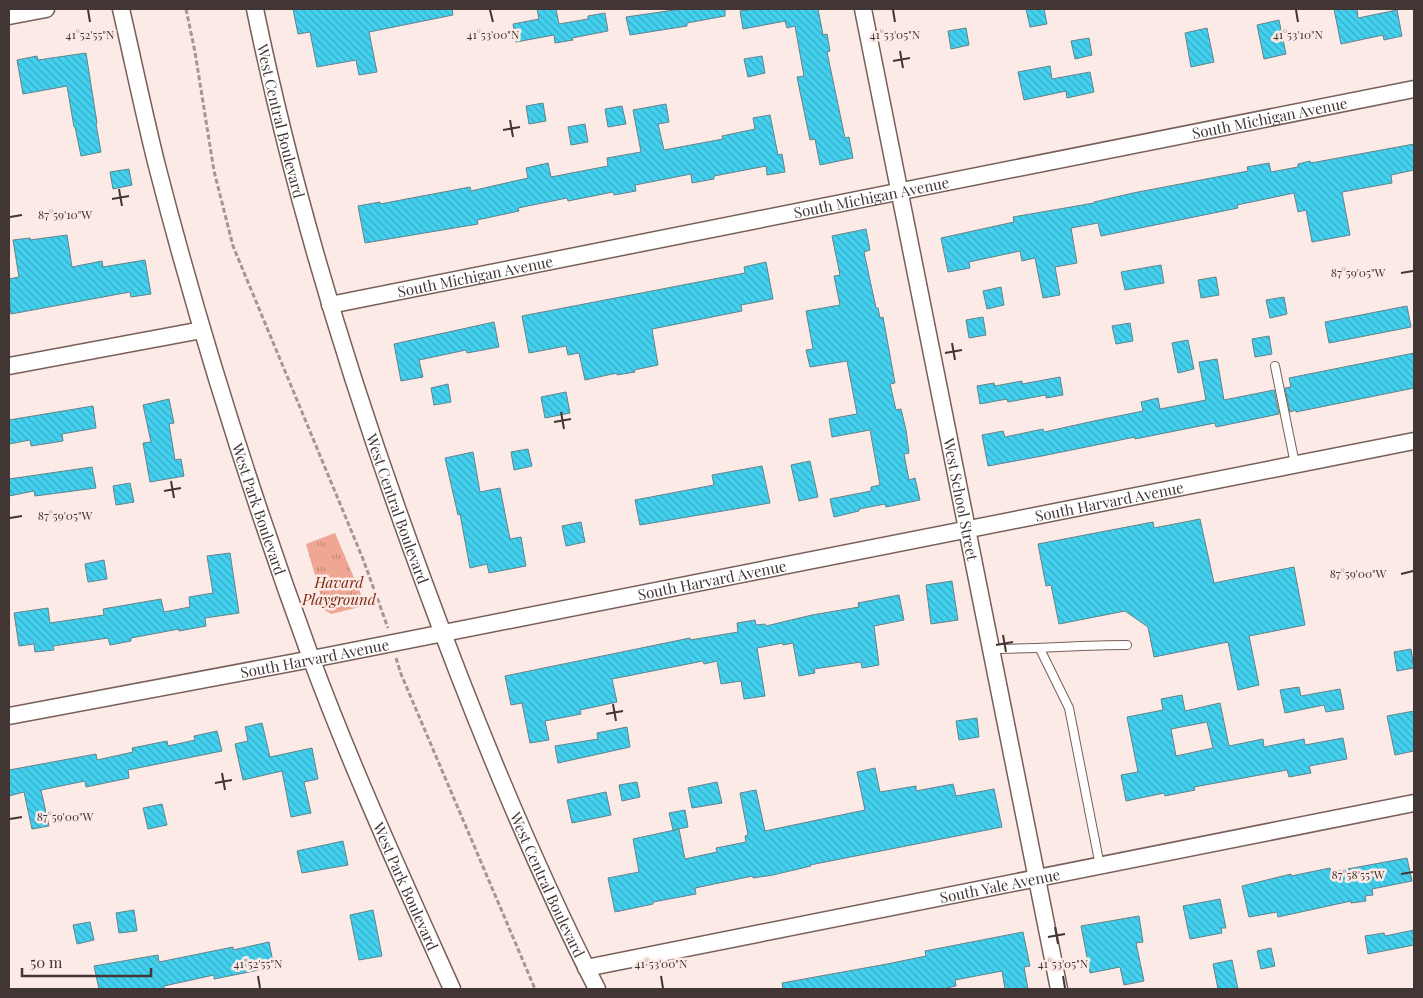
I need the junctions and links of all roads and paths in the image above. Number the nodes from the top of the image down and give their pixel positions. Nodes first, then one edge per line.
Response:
1 (46, 9) edge
2 (121, 9) edge
3 (186, 9) edge
4 (255, 9) edge
5 (863, 9) edge
6 (9, 16) edge
7 (1414, 89) edge
8 (900, 192) junction
9 (330, 305) junction
10 (202, 330) junction
11 (9, 366) edge
12 (1275, 366) dead end
13 (1414, 441) edge
14 (1294, 464) junction
15 (967, 529) junction
16 (389, 631) dead end
17 (442, 632) junction
18 (1127, 645) dead end
19 (991, 649) junction
20 (1040, 649) junction
21 (394, 651) dead end
22 (312, 659) junction
23 (9, 716) edge
24 (1414, 803) edge
25 (1100, 866) junction
26 (1037, 878) junction
27 (586, 968) junction
28 (452, 989) edge
29 (535, 989) edge
30 (597, 989) edge
31 (1059, 989) edge

1 - 6 street
2 - 10 street, West Park Boulevard
3 - 16 path
4 - 9 street, West Central Boulevard
5 - 8 street, West School Street
7 - 8 street, South Michigan Avenue
8 - 9 street, South Michigan Avenue
8 - 15 street, West School Street
9 - 17 street, West Central Boulevard
10 - 11 street
10 - 22 street, West Park Boulevard
12 - 14 lane
13 - 14 street, South Harvard Avenue
14 - 15 street, South Harvard Avenue
15 - 17 street, South Harvard Avenue
15 - 19 street, West School Street
17 - 22 street, South Harvard Avenue
17 - 27 street, West Central Boulevard
18 - 20 lane
19 - 20 lane
19 - 26 street, West School Street
20 - 25 lane
21 - 29 path
22 - 23 street, South Harvard Avenue
22 - 28 street, West Park Boulevard
24 - 25 street, South Yale Avenue
25 - 26 street, South Yale Avenue
26 - 27 street, South Yale Avenue
26 - 31 street, West School Street
27 - 30 street, West Central Boulevard

